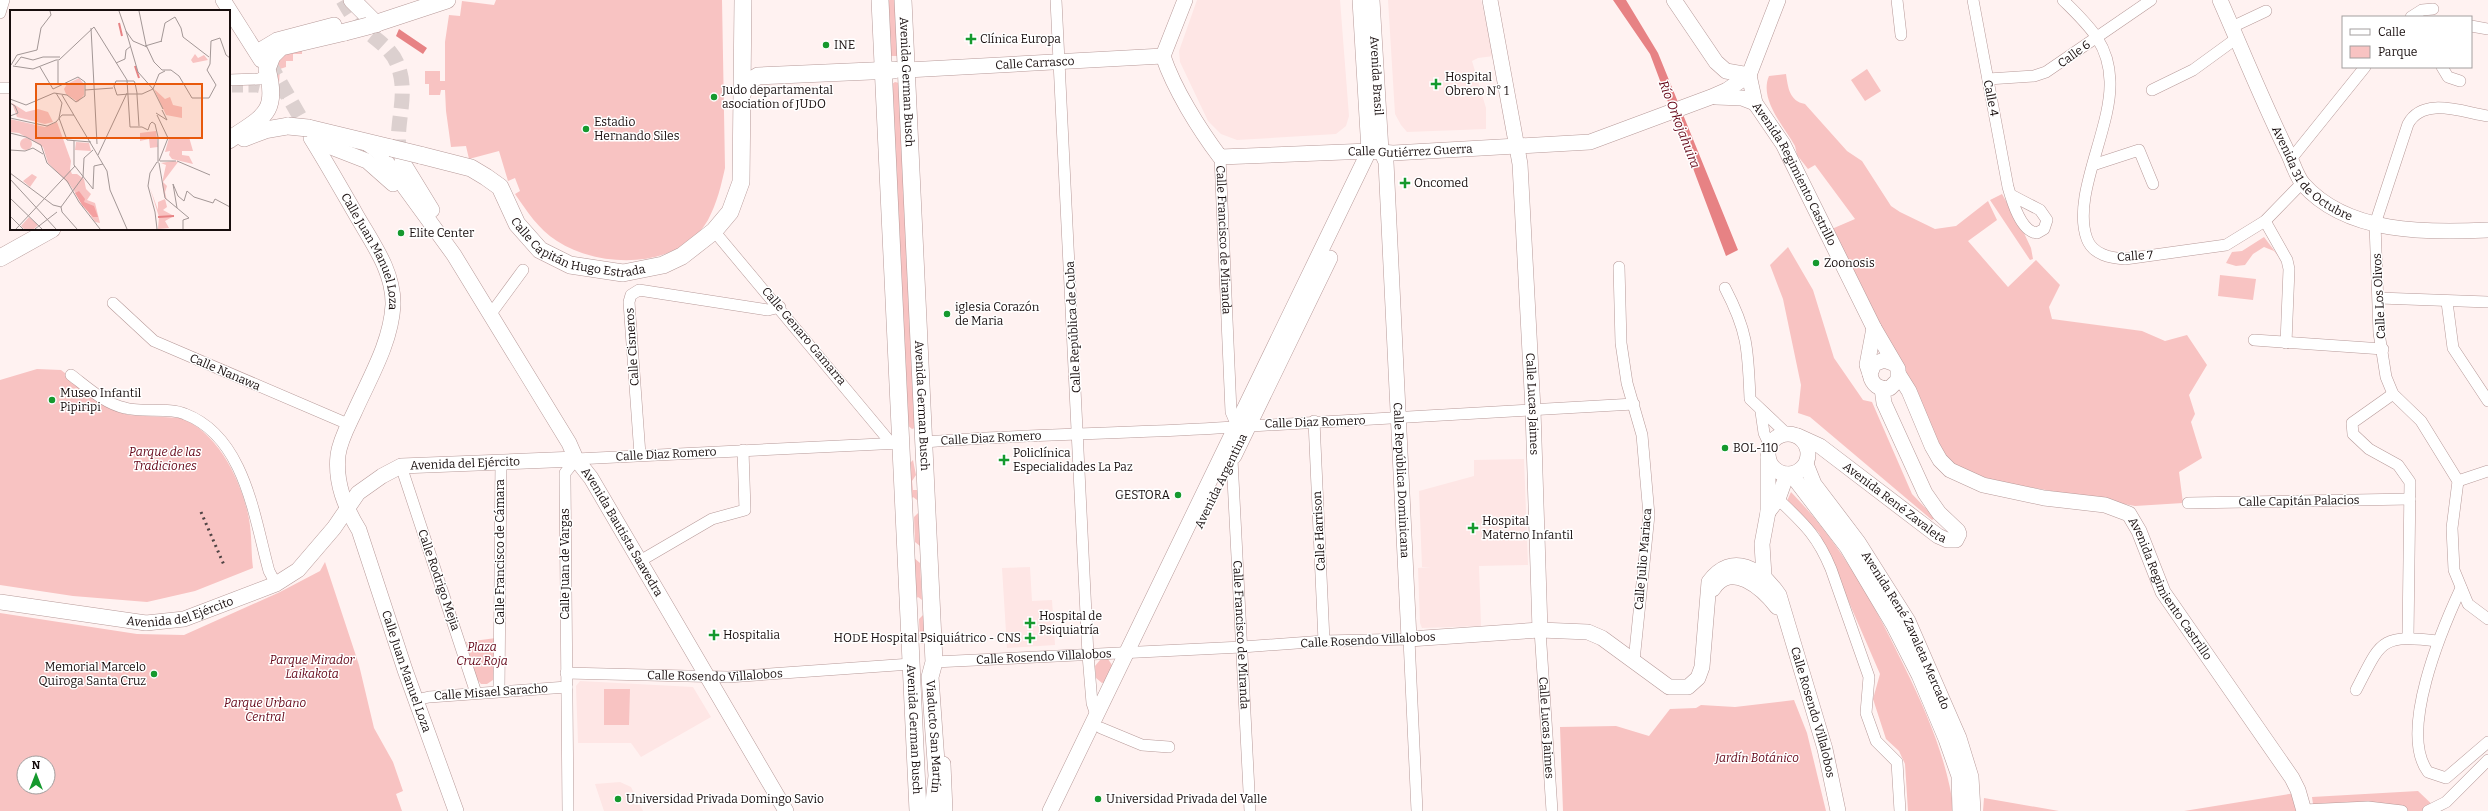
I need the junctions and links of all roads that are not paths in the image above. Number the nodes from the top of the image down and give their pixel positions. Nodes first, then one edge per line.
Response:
1 (4, 0) edge
2 (223, 0) edge
3 (352, 0) edge
4 (447, 0) edge
5 (743, 0) edge
6 (880, 0) edge
7 (903, 0) edge
8 (1056, 0) edge
9 (1185, 0) edge
10 (1490, 0) edge
11 (1674, 0) edge
12 (1778, 0) edge
13 (1897, 0) edge
14 (1973, 0) edge
15 (2063, 0) edge
16 (2150, 0) edge
17 (2220, 0) edge
18 (1367, 7) edge
19 (2434, 9) edge
20 (229, 10) edge
21 (230, 11) edge
22 (2266, 11) dead end
23 (0, 13) edge
24 (2413, 16) edge
25 (372, 25) junction
26 (2472, 26) edge
27 (340, 28) junction
28 (2488, 29) edge
29 (2234, 32) junction
30 (1901, 35) dead end
31 (2098, 36) junction
32 (256, 52) junction
33 (1163, 56) junction
34 (742, 59) junction
35 (1060, 62) junction
36 (1716, 62) junction
37 (2364, 68) edge
38 (2443, 68) edge
39 (266, 69) junction
40 (907, 70) junction
41 (883, 71) junction
42 (1748, 75) junction
43 (758, 76) junction
44 (1988, 79) junction
45 (2460, 81) dead end
46 (230, 85) edge
47 (2152, 90) dead end
48 (743, 92) junction
49 (1709, 98) junction
50 (1755, 103) junction
51 (2488, 116) edge
52 (311, 135) junction
53 (230, 139) edge
54 (360, 139) junction
55 (230, 144) edge
56 (1518, 144) junction
57 (1375, 151) junction
58 (1220, 157) junction
59 (2291, 159) junction
60 (402, 161) tunnel mouth
61 (2093, 165) junction
62 (2302, 183) junction
63 (2153, 184) dead end
64 (2011, 195) dead end
65 (2265, 221) junction
66 (2376, 224) junction
67 (50, 230) edge
68 (2488, 230) edge
69 (714, 231) junction
70 (454, 255) junction
71 (0, 258) edge
72 (1619, 267) dead end
73 (523, 270) dead end
74 (465, 272) junction
75 (1724, 288) dead end
76 (2379, 298) junction
77 (2447, 302) junction
78 (2488, 302) edge
79 (114, 303) dead end
80 (780, 307) junction
81 (490, 315) junction
82 (1874, 328) junction
83 (2254, 340) dead end
84 (2286, 343) junction
85 (2383, 349) junction
86 (1897, 369) junction
87 (71, 374) dead end
88 (1870, 374) junction
89 (1882, 388) junction
90 (2393, 394) junction
91 (2488, 401) edge
92 (1634, 404) junction
93 (1533, 410) junction
94 (1761, 412) junction
95 (1398, 419) junction
96 (1314, 421) junction
97 (348, 424) junction
98 (1243, 425) junction
99 (1078, 434) junction
100 (1793, 435) junction
101 (924, 442) junction
102 (896, 443) junction
103 (743, 450) junction
104 (1769, 452) junction
105 (640, 455) junction
106 (1228, 456) junction
107 (1831, 456) junction
108 (576, 459) junction
109 (501, 461) junction
110 (1807, 461) junction
111 (401, 466) junction
112 (2488, 470) edge
113 (1789, 474) junction
114 (2458, 481) junction
115 (1778, 499) junction
116 (2410, 499) junction
117 (2188, 503) dead end
118 (346, 509) junction
119 (1768, 512) junction
120 (334, 528) junction
121 (359, 530) junction
122 (1762, 544) junction
123 (640, 561) junction
124 (1740, 565) junction
125 (1764, 576) junction
126 (276, 584) junction
127 (2461, 588) junction
128 (1708, 597) junction
129 (0, 602) edge
130 (1784, 616) junction
131 (2488, 619) edge
132 (1540, 630) junction
133 (2408, 638) junction
134 (1409, 639) junction
135 (1324, 641) junction
136 (2437, 641) junction
137 (1242, 648) junction
138 (1132, 653) junction
139 (1088, 655) junction
140 (1634, 661) junction
141 (934, 662) junction
142 (911, 664) junction
143 (566, 673) junction
144 (707, 677) junction
145 (566, 687) junction
146 (2356, 690) dead end
147 (499, 691) junction
148 (476, 693) junction
149 (416, 700) junction
150 (1098, 721) junction
151 (2488, 742) edge
152 (1169, 747) dead end
153 (2488, 760) edge
154 (1073, 774) junction
155 (456, 811) edge
156 (568, 811) edge
157 (786, 811) edge
158 (918, 811) edge
159 (933, 811) edge
160 (945, 811) edge
161 (1050, 811) edge
162 (1060, 811) edge
163 (1250, 811) edge
164 (1417, 811) edge
165 (1552, 811) edge
166 (1838, 811) edge
167 (1900, 811) edge
168 (1960, 811) edge
169 (1973, 811) edge
170 (2304, 811) edge
171 (2402, 811) edge
172 (2428, 811) edge

1 - 23 street
2 - 20 main road
3 - 25 main road
4 - 25 main road
5 - 34 main road, Calle Capitán Hugo Estrada
6 - 41 main road, Avenida German Busch
7 - 40 main road, Avenida German Busch
8 - 35 street, Calle República de Cuba
9 - 33 main road
10 - 56 main road, Calle Lucas Jaimes
11 - 36 main road
12 - 42 main road
13 - 30 street
14 - 44 street, Calle 4
15 - 31 street
16 - 31 street, Calle 6
17 - 29 main road, Avenida 31 de Octubre
18 - 57 main road, Avenida Brasil
19 - 24 street
21 - 32 main road
22 - 29 street
25 - 27 main road, bridge
26 - 28 street
27 - 32 main road
27 - 39 main road
29 - 47 street
29 - 59 main road, Avenida 31 de Octubre
31 - 44 street, Calle 6
31 - 61 street, Calle 7
32 - 39 main road
33 - 35 main road, Calle Carrasco
33 - 58 main road, Calle Francisco de Miranda
34 - 43 main road
34 - 48 main road, Calle Capitán Hugo Estrada
35 - 40 main road, Calle Carrasco
35 - 99 street, Calle República de Cuba
36 - 42 main road
36 - 49 main road
37 - 59 street
38 - 45 street
39 - 46 street
39 - 53 main road
40 - 41 main road
40 - 101 main road, Avenida German Busch
41 - 43 main road
41 - 102 main road, Avenida German Busch
42 - 49 main road
42 - 50 main road, Avenida Regimiento Castrillo
43 - 48 main road
44 - 64 street, Calle 4
48 - 69 main road, Calle Capitán Hugo Estrada
49 - 50 main road
49 - 56 main road, Calle Gutiérrez Guerra
50 - 82 main road, Avenida Regimiento Castrillo
51 - 66 street, Calle Los Olivos
52 - 54 main road, Calle Capitán Hugo Estrada
52 - 55 main road, Calle Capitán Hugo Estrada, bridge
52 - 74 main road
52 - 97 main road, Calle Juan Manuel Loza
54 - 69 main road, Calle Capitán Hugo Estrada, bridge
54 - 70 main road, Avenida Bautista Saavedra
56 - 57 main road, Calle Gutiérrez Guerra
56 - 93 main road, Calle Lucas Jaimes
57 - 58 main road, Calle Gutiérrez Guerra
57 - 95 main road, Calle República Dominicana
57 - 98 main road, Avenida Argentina
58 - 98 street, Calle Francisco de Miranda
59 - 62 main road, Avenida 31 de Octubre
60 - 70 main road, Avenida Bautista Saavedra
61 - 63 street
61 - 65 street, Calle 7
62 - 65 street, Calle 7
62 - 66 main road, Avenida 31 de Octubre
65 - 84 street
66 - 68 main road, Avenida 31 de Octubre
66 - 76 street, Calle Los Olivos
67 - 71 main road
69 - 80 street, Calle Genaro Gamarra
70 - 74 main road, Avenida Bautista Saavedra
72 - 92 street, Calle Julio Mariaca
73 - 81 street
74 - 81 main road, Avenida Bautista Saavedra
75 - 94 street
76 - 77 street
76 - 85 street, Calle Los Olivos
77 - 78 street
77 - 91 street
79 - 97 street, Calle Nanawa
80 - 102 street, Calle Genaro Gamarra
80 - 105 street, Calle Cisneros
81 - 108 main road, Avenida Bautista Saavedra
82 - 86 main road, Avenida Regimiento Castrillo
82 - 88 main road
83 - 84 street
84 - 85 street
85 - 90 street, Calle Los Olivos
86 - 88 main road
86 - 89 main road
86 - 170 main road, Avenida Regimiento Castrillo
87 - 126 street
88 - 89 main road
89 - 107 main road, Avenida René Zavaleta
90 - 114 street, Calle Los Olivos
90 - 116 street
92 - 93 street, Calle Diaz Romero
92 - 140 street, Calle Julio Mariaca
93 - 95 street, Calle Diaz Romero
93 - 132 main road, Calle Lucas Jaimes
94 - 100 street
94 - 104 street
95 - 96 street, Calle Diaz Romero
95 - 134 main road, Calle República Dominicana
96 - 98 street, Calle Diaz Romero
96 - 135 street, Calle Harrison
97 - 118 main road, Calle Juan Manuel Loza
98 - 99 street, Calle Diaz Romero
98 - 106 main road, Avenida Argentina
99 - 101 street, Calle Diaz Romero
99 - 139 street, Calle República de Cuba
100 - 104 main road
100 - 107 main road, Avenida René Zavaleta
100 - 110 main road
101 - 102 main road
101 - 141 main road, Avenida German Busch
102 - 103 street, Calle Diaz Romero
102 - 142 main road, Avenida German Busch
103 - 105 street, Calle Diaz Romero
103 - 123 street
104 - 113 main road
104 - 119 main road
105 - 108 street, Calle Diaz Romero
106 - 137 street, Calle Francisco de Miranda
106 - 138 main road, Avenida Argentina
107 - 110 main road, Avenida René Zavaleta
108 - 109 main road, Avenida del Ejército
108 - 123 main road, Avenida Bautista Saavedra
108 - 143 street, Calle Juan de Vargas
109 - 111 main road, Avenida del Ejército
109 - 147 street, Calle Francisco de Cámara
110 - 113 main road
110 - 169 main road, Avenida René Zavaleta Mercado
111 - 118 main road, Avenida del Ejército
111 - 148 street, Calle Rodrigo Mejia
112 - 114 street
113 - 115 main road
113 - 168 main road, Avenida René Zavaleta Mercado
114 - 127 street
115 - 119 main road
115 - 167 street
116 - 117 street, Calle Capitán Palacios
116 - 133 street
118 - 120 main road, Avenida del Ejército
118 - 121 main road, Calle Juan Manuel Loza
119 - 122 main road
120 - 121 main road
120 - 126 main road, Avenida del Ejército
121 - 149 main road, Calle Juan Manuel Loza
122 - 124 main road
122 - 125 main road
123 - 144 main road, Avenida Bautista Saavedra
124 - 125 main road, Calle Rosendo Villalobos
124 - 128 main road, Calle Rosendo Villalobos
125 - 130 main road, Calle Rosendo Villalobos
126 - 129 main road, Avenida del Ejército
127 - 131 street
127 - 136 street
128 - 130 main road, Calle Rosendo Villalobos
128 - 140 main road, Calle Rosendo Villalobos
130 - 166 main road, Calle Rosendo Villalobos
132 - 134 main road, Calle Rosendo Villalobos
132 - 140 main road, Calle Rosendo Villalobos
132 - 165 street, Calle Lucas Jaimes
133 - 136 street
133 - 146 street
134 - 135 street, Calle Rosendo Villalobos
134 - 164 street, Calle República Dominicana
135 - 137 street, Calle Rosendo Villalobos
136 - 151 street
137 - 138 street, Calle Rosendo Villalobos
137 - 163 street, Calle Francisco de Miranda
138 - 139 street, Calle Rosendo Villalobos
138 - 150 main road, Avenida Argentina
139 - 141 street, Calle Rosendo Villalobos
139 - 150 street, Calle República de Cuba
141 - 142 main road
141 - 159 main road, Viaducto San Martín
141 - 160 main road, Avenida German Busch
142 - 144 street, Calle Rosendo Villalobos
142 - 158 main road, Avenida German Busch
143 - 144 street, Calle Rosendo Villalobos
143 - 145 street, Calle Juan de Vargas
144 - 157 main road, Avenida Bautista Saavedra
145 - 147 street, Calle Misael Saracho
145 - 156 street
147 - 148 street, Calle Misael Saracho
148 - 149 street, Calle Misael Saracho
149 - 155 main road, Calle Juan Manuel Loza
150 - 152 street
150 - 154 main road, Avenida Argentina
153 - 172 street
154 - 161 main road, Avenida Argentina
154 - 162 main road, Avenida Argentina
170 - 171 street

